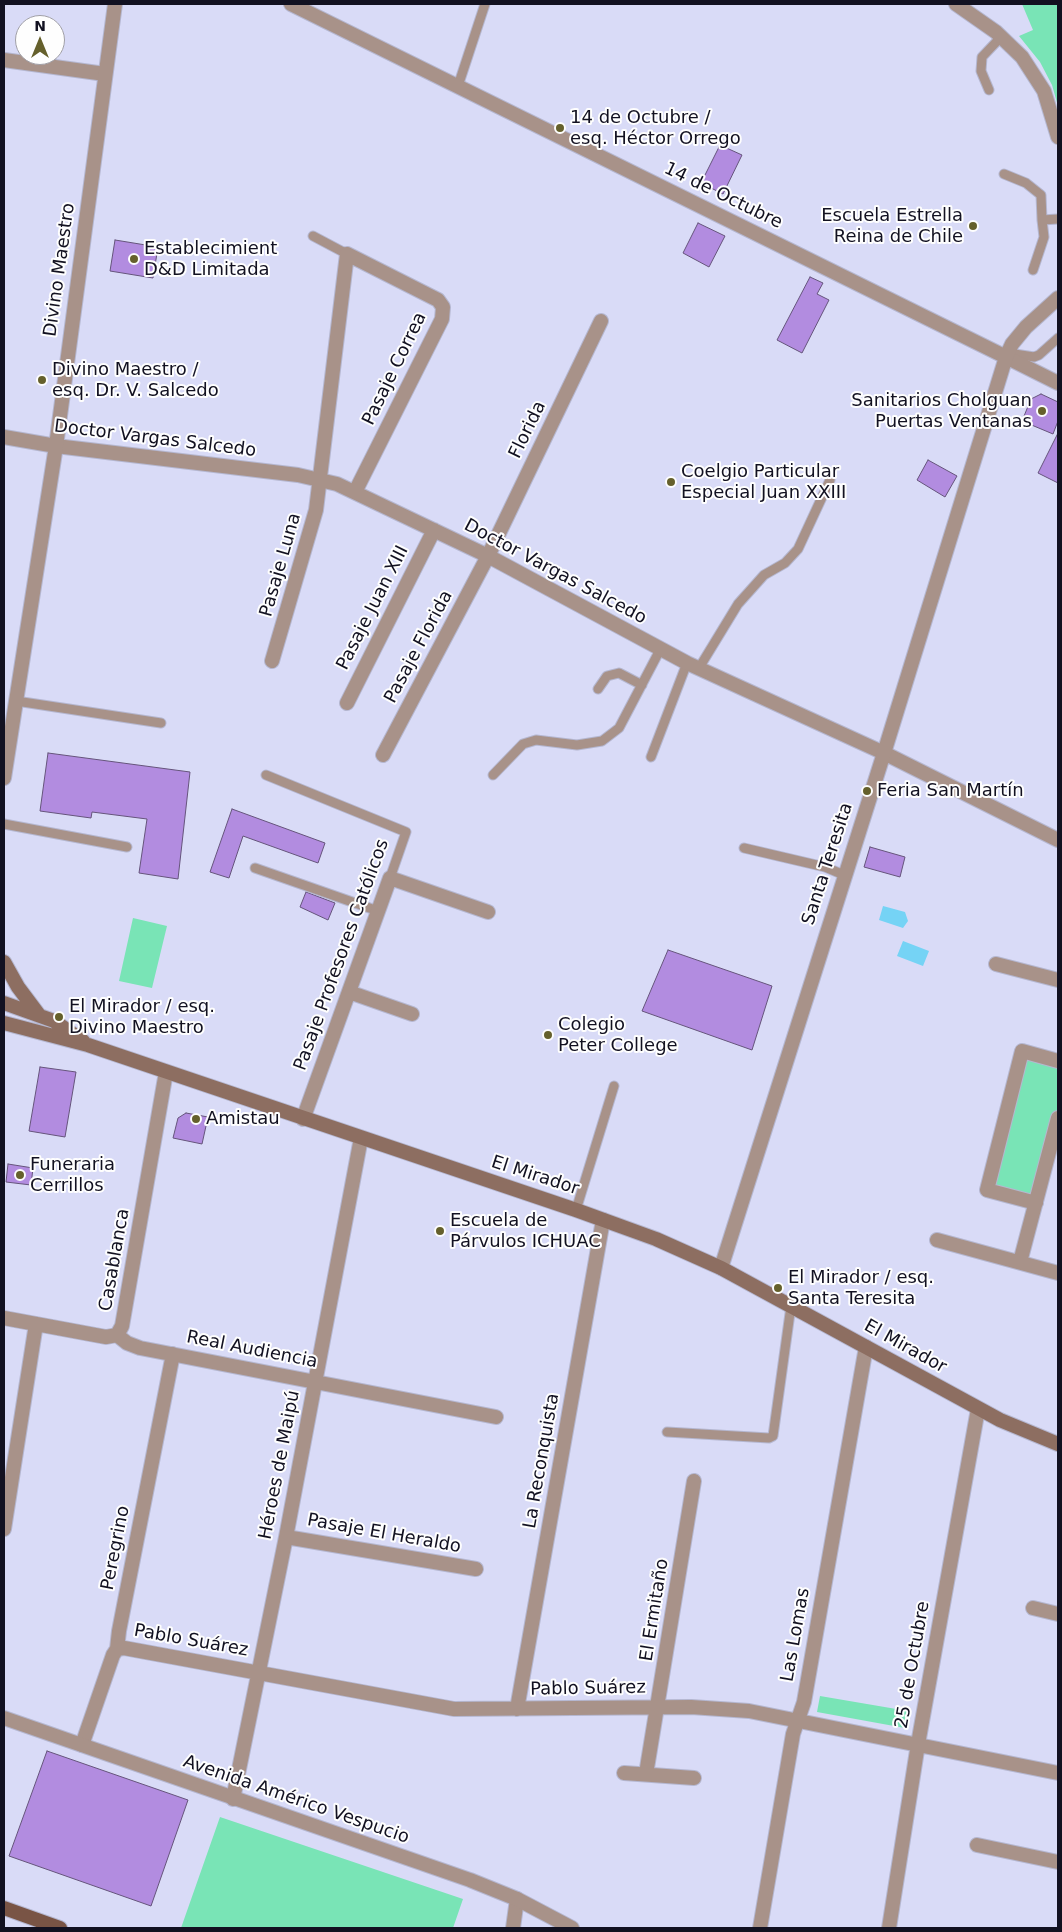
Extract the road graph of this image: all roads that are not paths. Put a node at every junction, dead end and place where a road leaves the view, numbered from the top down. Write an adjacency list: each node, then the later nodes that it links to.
1 (115, 4): 7 (street, Divino Maestro)
2 (291, 4): 8 (street, 14 de Octubre)
3 (485, 4): 8 (lane)
4 (956, 4): 5 (street)
5 (1001, 37): 9 (lane); 10 (street)
6 (4, 60): 7 (street)
7 (105, 74): 23 (street, Divino Maestro)
8 (458, 86): 20 (street, 14 de Octubre)
9 (989, 90)
10 (1058, 137)
11 (1004, 174): 13 (lane)
12 (1058, 219): 13 (lane)
13 (1042, 220): 16 (lane)
14 (313, 236): 15 (lane, Pasaje Correa)
15 (348, 254): 24 (street); 26 (street, Pasaje Correa)
16 (1033, 270)
17 (1058, 298): 20 (street, Santa Teresita)
18 (601, 321): 28 (street, Florida)
19 (1058, 338): 20 (lane)
20 (1007, 355): 21 (street, 14 de Octubre); 37 (street, Santa Teresita)
21 (1058, 383)
22 (4, 437): 23 (street, Doctor Vargas Salcedo)
23 (56, 446): 24 (street, Doctor Vargas Salcedo); 34 (street, Divino Maestro)
24 (318, 479): 26 (street, Doctor Vargas Salcedo); 30 (street, Pasaje Luna)
25 (830, 480): 31 (lane)
26 (355, 492): 27 (street, Doctor Vargas Salcedo)
27 (434, 530): 28 (street, Doctor Vargas Salcedo); 35 (street, Pasaje Juan XIII)
28 (488, 556): 29 (street, Doctor Vargas Salcedo); 38 (street, Pasaje Florida)
29 (660, 648): 31 (street, Doctor Vargas Salcedo); 32 (lane)
30 (272, 661)
31 (693, 665): 37 (street, Doctor Vargas Salcedo); 39 (lane)
32 (642, 685): 33 (lane); 41 (lane)
33 (598, 689)
34 (16, 701): 36 (lane); 42 (street, Divino Maestro)
35 (346, 703)
36 (161, 722)
37 (884, 753): 44 (street, Doctor Vargas Salcedo); 48 (street, Santa Teresita)
38 (383, 755)
39 (651, 757)
40 (266, 775): 49 (lane, Pasaje Profesores Católicos)
41 (493, 775)
42 (4, 778)
43 (4, 824): 45 (lane)
44 (1058, 840)
45 (127, 847)
46 (744, 848): 48 (lane)
47 (254, 868): 50 (lane)
48 (844, 875): 73 (street, Santa Teresita)
49 (390, 878): 50 (street, Pasaje Profesores Católicos); 51 (street)
50 (378, 911): 55 (street, Pasaje Profesores Católicos)
51 (488, 912)
52 (4, 962): 58 (main road)
53 (996, 964): 54 (street)
54 (1058, 980)
55 (349, 992): 57 (street); 65 (street, Pasaje Profesores Católicos)
56 (4, 1004): 58 (main road, El Mirador)
57 (412, 1014)
58 (40, 1015): 60 (main road, El Mirador)
59 (4, 1023): 60 (main road, El Mirador)
60 (88, 1045): 62 (main road, El Mirador)
61 (1058, 1060): 68 (street)
62 (166, 1072): 65 (main road, El Mirador); 78 (street, Casablanca)
63 (614, 1086): 69 (lane)
64 (1058, 1118): 66 (street)
65 (303, 1119): 67 (main road, El Mirador)
66 (1056, 1134): 68 (street)
67 (361, 1138): 69 (main road, El Mirador); 81 (street, Héroes de Maipú)
68 (1036, 1203): 72 (street)
69 (576, 1210): 70 (main road, El Mirador)
70 (603, 1220): 73 (main road, El Mirador); 95 (street, La Reconquista)
71 (937, 1240): 72 (street)
72 (1020, 1262): 74 (street)
73 (720, 1268): 75 (main road, El Mirador)
74 (1058, 1273)
75 (791, 1306): 79 (main road, El Mirador); 84 (lane)
76 (4, 1318): 77 (street, Real Audiencia)
77 (36, 1324): 78 (street, Real Audiencia); 87 (street)
78 (117, 1335): 80 (street, Real Audiencia)
79 (866, 1347): 82 (main road, El Mirador); 97 (street, Las Lomas)
80 (173, 1354): 81 (street, Real Audiencia); 92 (street, Peregrino)
81 (314, 1381): 83 (street, Real Audiencia); 88 (street, Héroes de Maipú)
82 (978, 1409): 85 (main road, El Mirador); 98 (street, 25 de Octubre)
83 (496, 1417)
84 (667, 1432)
85 (1058, 1444)
86 (694, 1481): 94 (street, El Ermitaño)
87 (4, 1529)
88 (286, 1536): 89 (street, Pasaje El Heraldo); 93 (street, Héroes de Maipú)
89 (476, 1569)
90 (1033, 1608): 91 (street)
91 (1058, 1614)
92 (117, 1649): 93 (street, Pablo Suárez); 99 (street, Peregrino)
93 (260, 1672): 95 (street, Pablo Suárez); 104 (street, Héroes de Maipú)
94 (658, 1707): 95 (street, Pablo Suárez); 97 (street, Pablo Suárez); 102 (street, El Ermitaño)
95 (517, 1709)
96 (4, 1718): 99 (street, Avenida Américo Vespucio)
97 (798, 1719): 98 (street, Pablo Suárez); 112 (street, Las Lomas)
98 (918, 1744): 101 (street, Pablo Suárez); 113 (street, 25 de Octubre)
99 (82, 1745): 104 (street, Avenida Américo Vespucio)
100 (624, 1773): 102 (street)
101 (1058, 1773)
102 (646, 1774): 103 (street)
103 (694, 1778)
104 (233, 1799): 107 (street, Avenida Américo Vespucio)
105 (976, 1845): 106 (street)
106 (1058, 1862)
107 (517, 1899): 110 (street); 111 (street, Avenida Américo Vespucio)
108 (4, 1908): 109 (main road)
109 (60, 1928)
110 (512, 1928)
111 (572, 1928)
112 (760, 1928)
113 (889, 1928)

